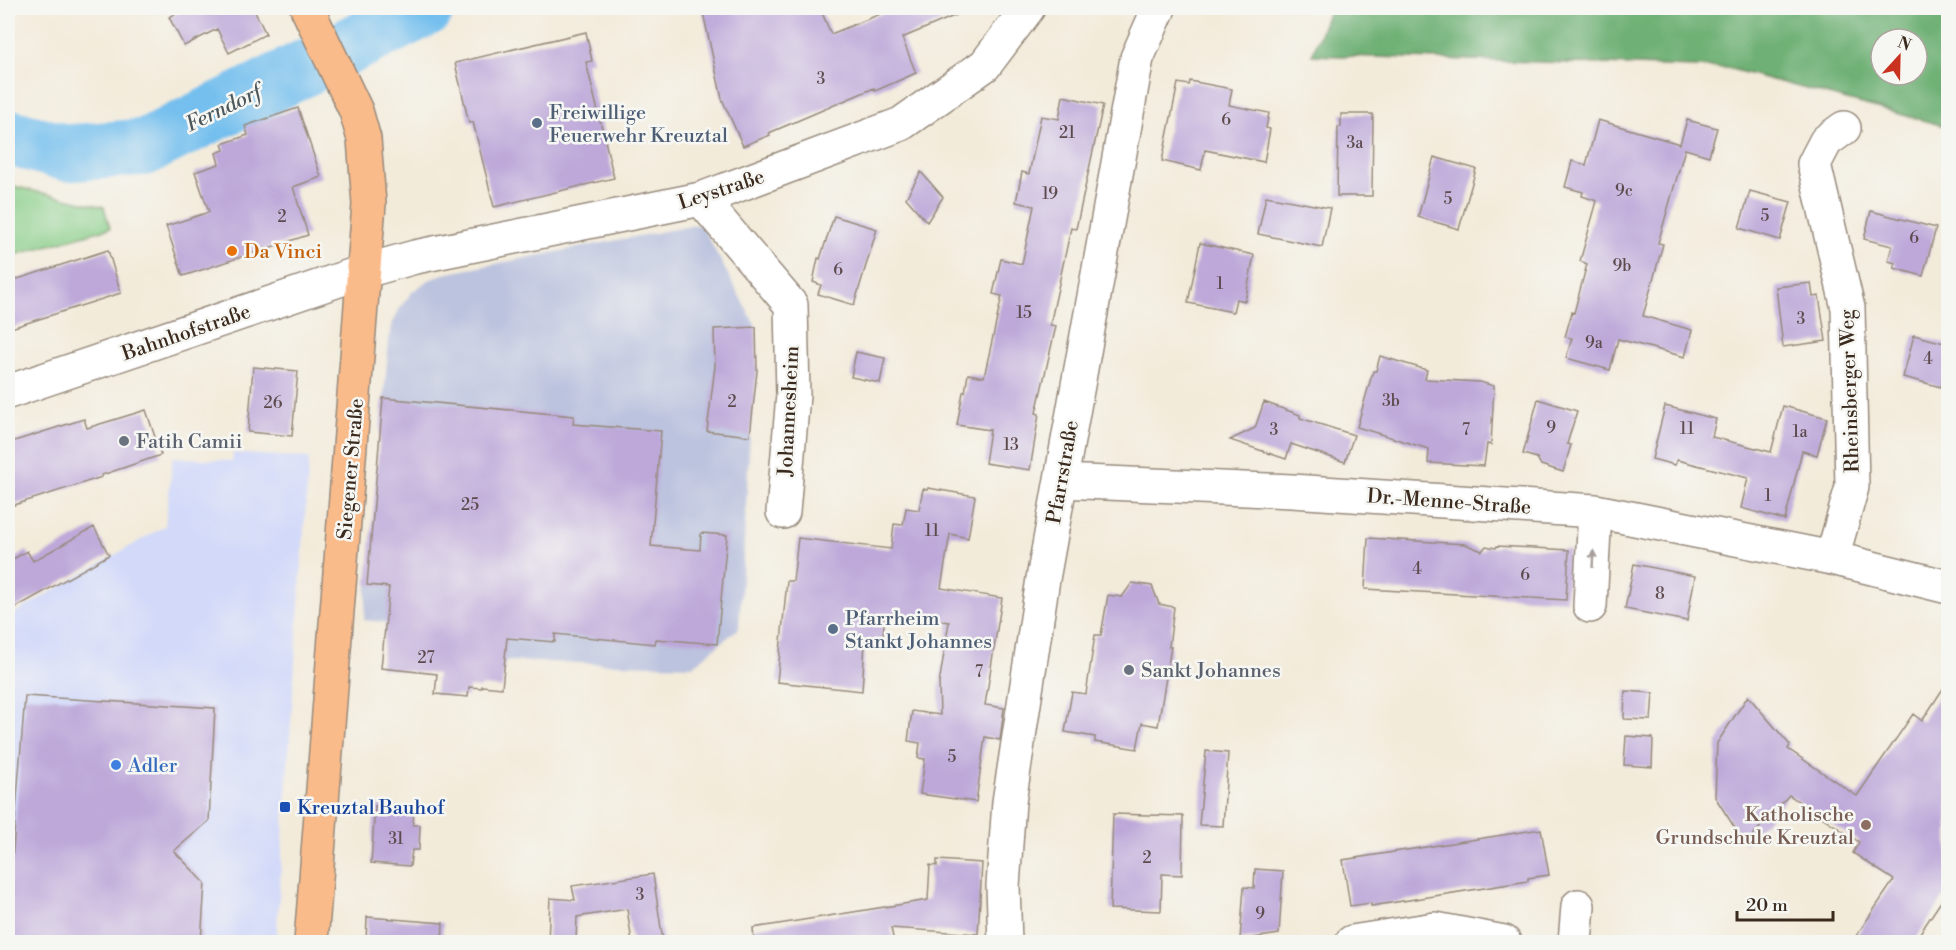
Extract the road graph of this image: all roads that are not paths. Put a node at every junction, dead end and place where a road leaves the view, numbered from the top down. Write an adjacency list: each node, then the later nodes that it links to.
1 (307, 8): 6 (main road, Siegener Straße)
2 (1028, 8): 5 (street, Leystraße)
3 (1159, 8): 8 (street, Pfarrstraße)
4 (1844, 128): 11 (street, Rheinsberger Weg)
5 (701, 199): 6 (street, Leystraße); 10 (street, Johannesheim)
6 (364, 271): 7 (street, Bahnhofstraße); 15 (main road, Siegener Straße)
7 (8, 392)
8 (1061, 481): 9 (street, Dr.-Menne-Straße); 16 (street, Pfarrstraße)
9 (1595, 511): 11 (street, Dr.-Menne-Straße); 13 (street, one-way to 9)
10 (783, 512)
11 (1832, 558): 12 (street, Dr.-Menne-Straße)
12 (1948, 587)
13 (1590, 606)
14 (1578, 906): 19 (street)
15 (311, 942)
16 (1005, 942)
17 (1352, 942): 18 (street)
18 (1504, 942)
19 (1575, 942)

